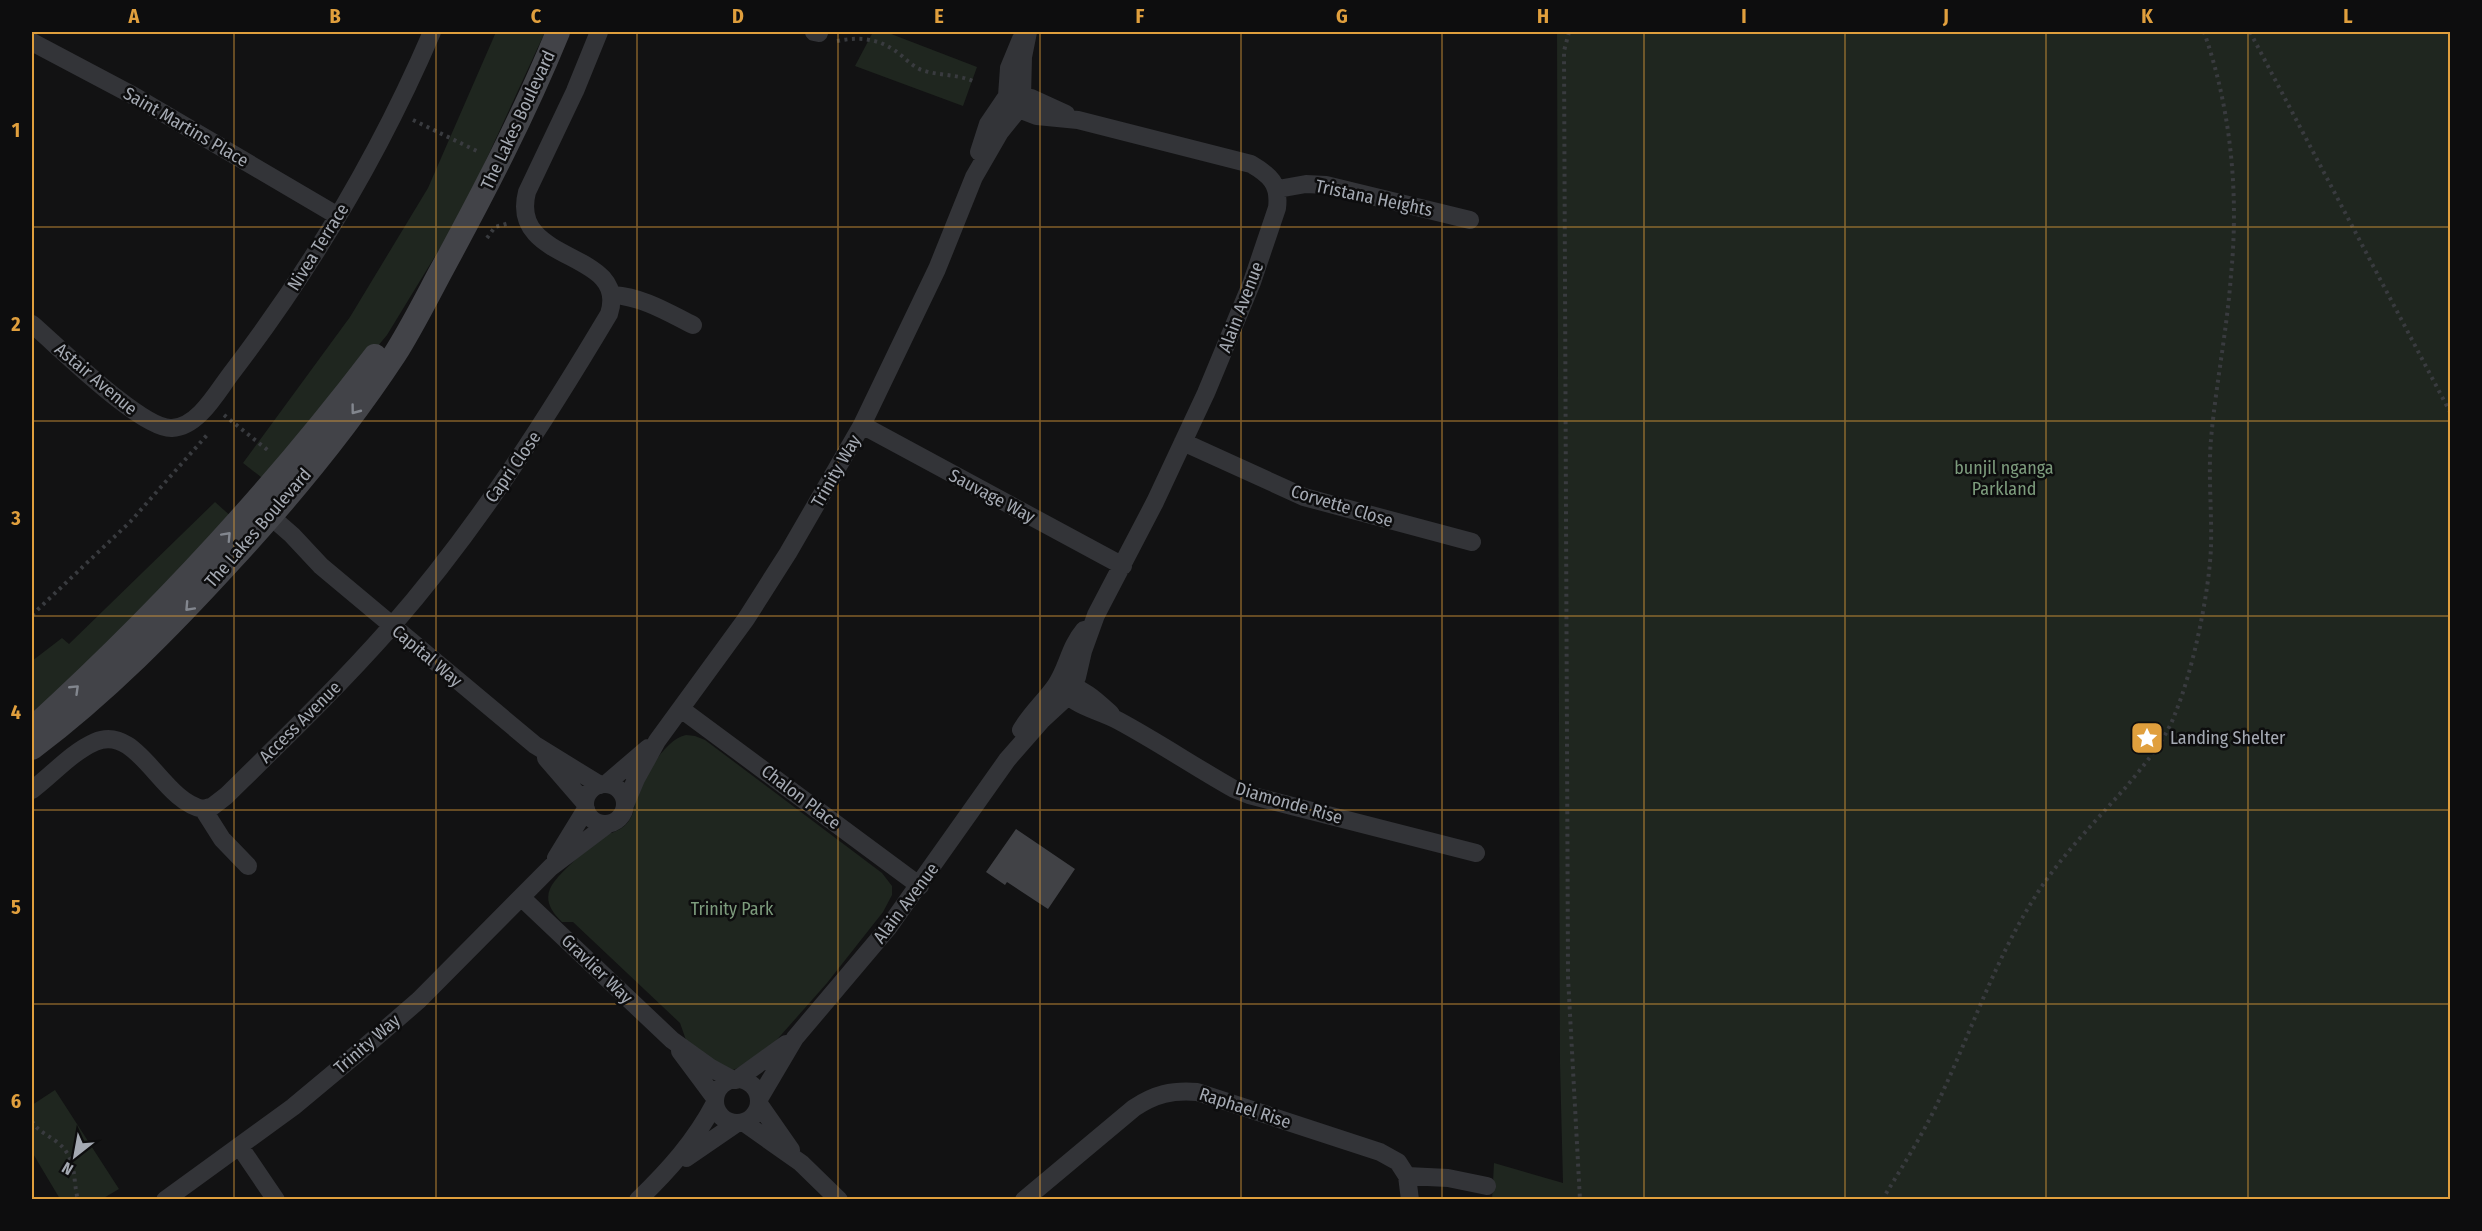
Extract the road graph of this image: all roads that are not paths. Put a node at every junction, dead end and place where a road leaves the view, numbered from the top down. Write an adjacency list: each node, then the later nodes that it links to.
1 (432, 32): 8 (street, Nivea Terrace)
2 (558, 32): 10 (street, The Lakes Boulevard)
3 (599, 32): 11 (street)
4 (1026, 32): 6 (street, Trinity Way)
5 (32, 42): 8 (street, Saint Martins Place)
6 (1016, 100): 7 (street); 14 (street, Trinity Way)
7 (1278, 189): 9 (street, Tristana Heights); 16 (street, Alain Avenue)
8 (338, 216): 15 (street, Nivea Terrace)
9 (1470, 220)
10 (441, 271): 17 (street, The Lakes Boulevard); 17 (street, The Lakes Boulevard, one-way to 17)
11 (613, 295): 13 (street); 20 (street, Capri Close)
12 (32, 324): 15 (street, Astair Avenue)
13 (693, 325)
14 (862, 425): 19 (street, Sauvage Way); 22 (street, Trinity Way)
15 (165, 428)
16 (1183, 442): 18 (street, Corvette Close); 19 (street, Alain Avenue)
17 (258, 516): 20 (street, Capital Way); 23 (street, The Lakes Boulevard, one-way to 17); 26 (street, The Lakes Boulevard, one-way to 26)
18 (1472, 542)
19 (1123, 566): 21 (street, Alain Avenue)
20 (392, 627): 25 (street, Capital Way); 31 (street, Access Avenue)
21 (1066, 689): 33 (street, Diamonde Rise); 36 (street, Alain Avenue)
22 (681, 709): 24 (street, Trinity Way); 36 (street, Chalon Place)
23 (32, 729)
24 (657, 741): 27 (street, Trinity Way); 29 (street, Trinity Way)
25 (535, 745): 27 (street, Capital Way); 30 (street, Capital Way)
26 (32, 748)
27 (603, 784): 29 (street); 30 (street)
28 (32, 790): 31 (street)
29 (625, 805): 32 (street)
30 (585, 806): 32 (street); 35 (street, Trinity Way)
31 (203, 809): 34 (street)
32 (608, 824): 35 (street, Trinity Way)
33 (1476, 853)
34 (248, 866)
35 (551, 867): 37 (street, Trinity Way)
36 (920, 886): 38 (street, Alain Avenue)
37 (522, 898): 39 (street, Gravlier Way); 44 (street, Trinity Way)
38 (795, 1038): 40 (street, Alain Avenue); 42 (street, Alain Avenue)
39 (672, 1040): 40 (street, Gravlier Way); 41 (street, Gravlier Way)
40 (735, 1080): 41 (street); 42 (street)
41 (716, 1101): 43 (street); 46 (street)
42 (759, 1101): 43 (street); 45 (street)
43 (740, 1123): 45 (street); 46 (street)
44 (240, 1147): 49 (street, Trinity Way); 50 (street)
45 (801, 1163): 52 (street)
46 (672, 1168): 51 (street)
47 (1407, 1176): 48 (street); 53 (street, Raphael Rise); 54 (street)
48 (1487, 1186)
49 (165, 1200)
50 (276, 1200)
51 (638, 1200)
52 (839, 1200)
53 (1024, 1200)
54 (1410, 1200)

